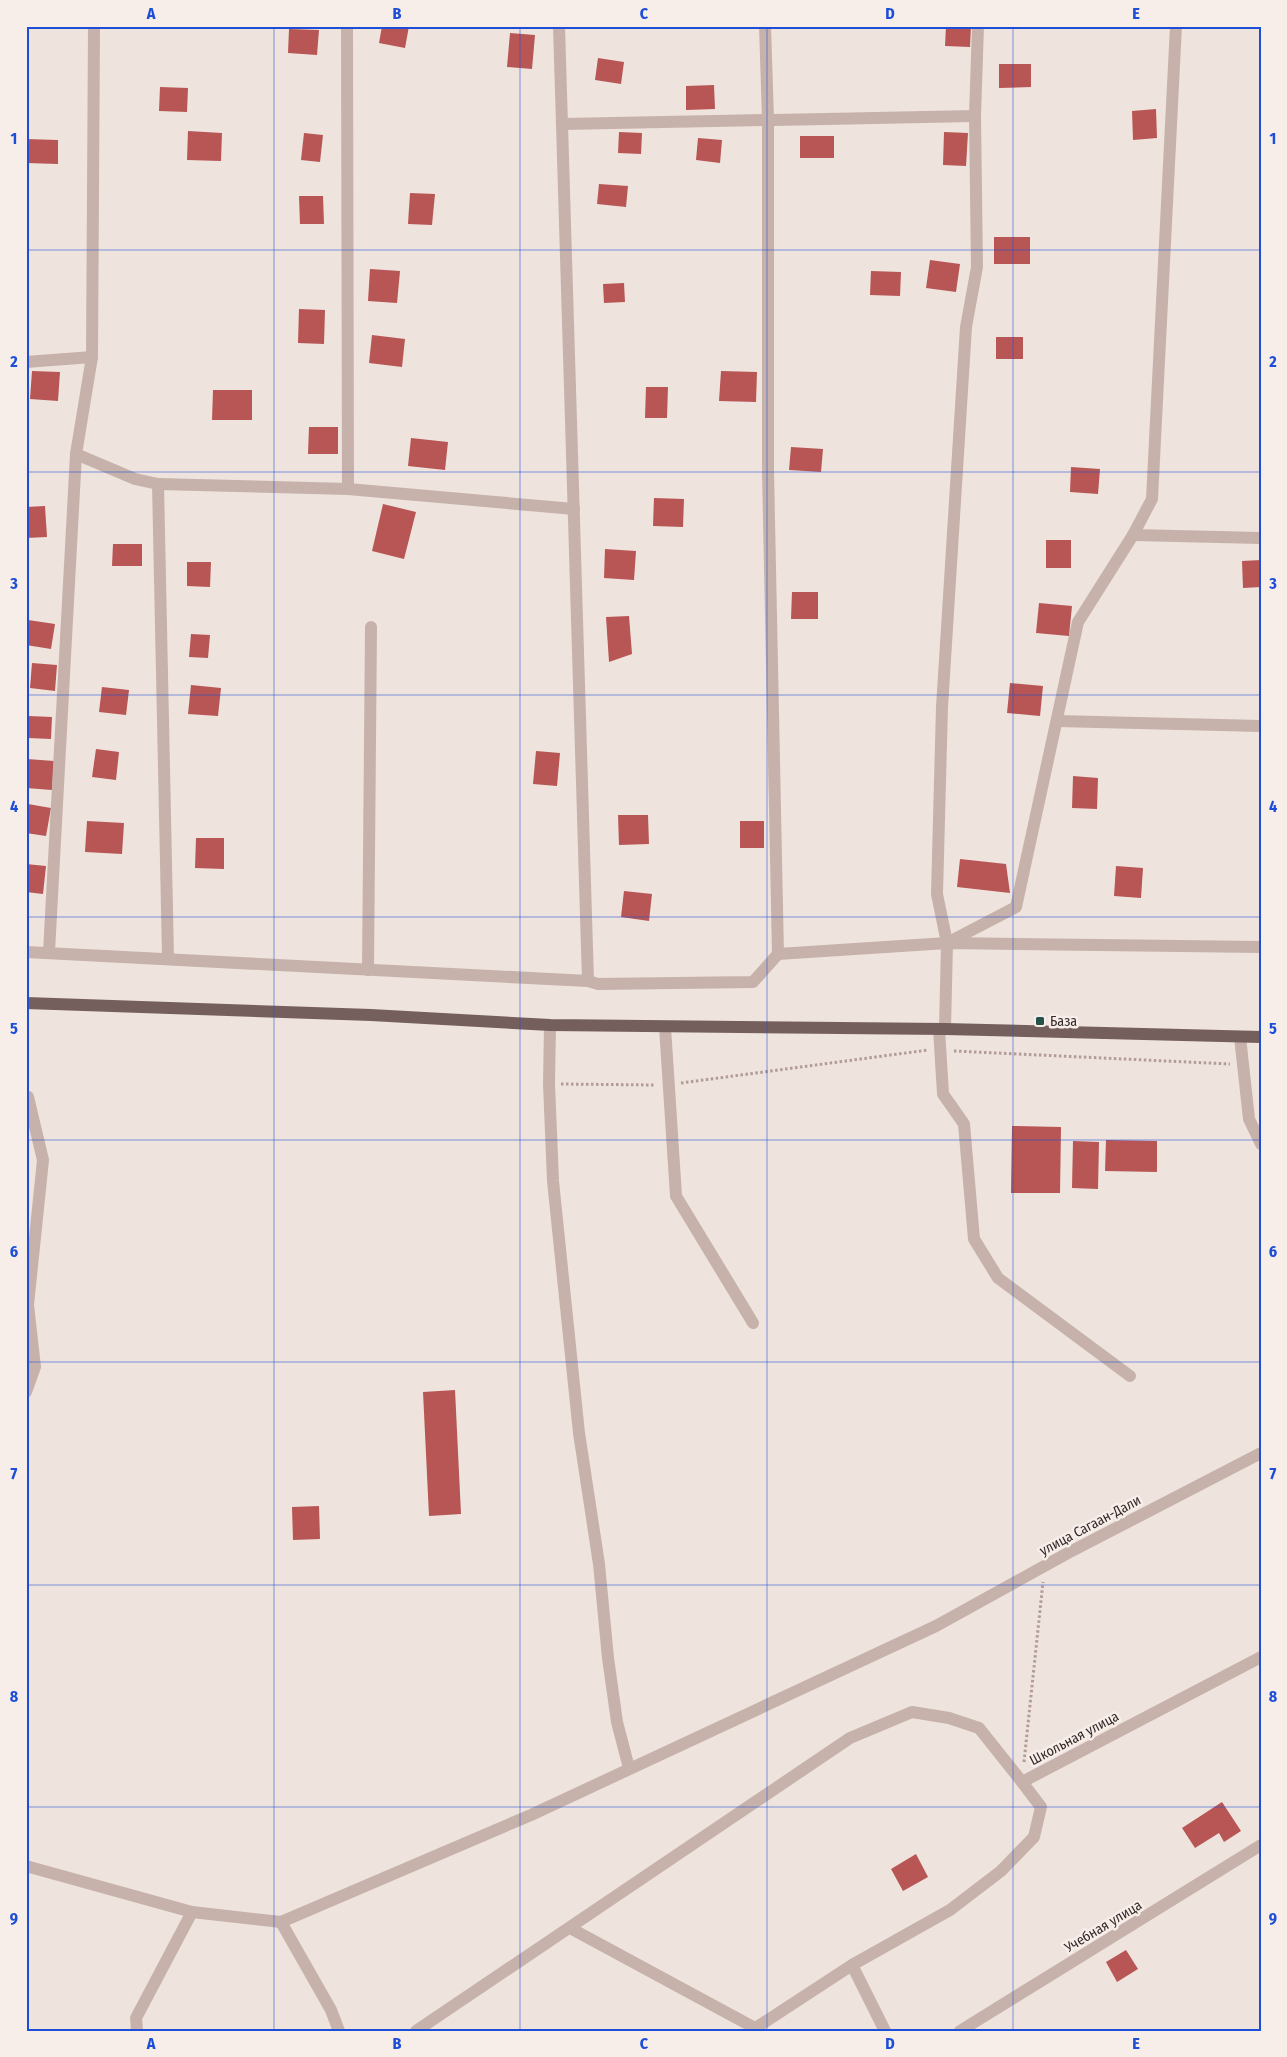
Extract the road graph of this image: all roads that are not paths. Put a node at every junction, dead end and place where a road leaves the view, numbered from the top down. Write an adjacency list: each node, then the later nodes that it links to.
1 (94, 26): 10 (street)
2 (347, 26): 14 (street)
3 (559, 26): 9 (street)
4 (765, 26): 8 (street)
5 (978, 26): 7 (street)
6 (1176, 26): 16 (street)
7 (975, 116): 8 (street); 21 (street)
8 (768, 118): 9 (street); 25 (street)
9 (563, 124): 15 (street)
10 (92, 357): 11 (street); 12 (street)
11 (26, 362)
12 (76, 454): 13 (street); 24 (street)
13 (158, 484): 14 (street); 26 (street)
14 (348, 489): 15 (street)
15 (574, 510): 28 (street)
16 (1133, 535): 17 (street); 19 (street)
17 (1261, 538)
18 (371, 627): 27 (street)
19 (1057, 721): 20 (street); 21 (street)
20 (1261, 726)
21 (947, 943): 22 (street); 25 (street); 32 (street)
22 (1261, 947)
23 (26, 952): 24 (street)
24 (49, 952): 26 (street)
25 (778, 954): 28 (street)
26 (168, 957): 27 (street)
27 (368, 970): 28 (street)
28 (588, 981)
29 (26, 1002): 30 (main road)
30 (550, 1025): 31 (main road); 42 (street)
31 (665, 1027): 32 (main road); 37 (street)
32 (942, 1029): 33 (main road); 38 (street)
33 (1240, 1037): 34 (main road); 36 (street)
34 (1261, 1037)
35 (26, 1097): 39 (street)
36 (1261, 1144)
37 (753, 1324)
38 (1130, 1376)
39 (26, 1392)
40 (1261, 1453): 42 (street, улица Сагаан-Дали)
41 (1261, 1657): 43 (street, Школьная улица)
42 (628, 1768): 47 (street, улица Сагаан-Дали)
43 (1022, 1782): 48 (street); 49 (street, Школьная улица)
44 (1261, 1844): 55 (street, Учебная улица)
45 (26, 1866): 46 (street)
46 (192, 1912): 47 (street); 51 (street)
47 (281, 1922): 52 (street)
48 (570, 1928): 50 (street); 53 (street)
49 (852, 1965): 50 (street, Школьная улица); 54 (street)
50 (753, 2030)
51 (137, 2031)
52 (339, 2031)
53 (416, 2031)
54 (885, 2031)
55 (960, 2031)

